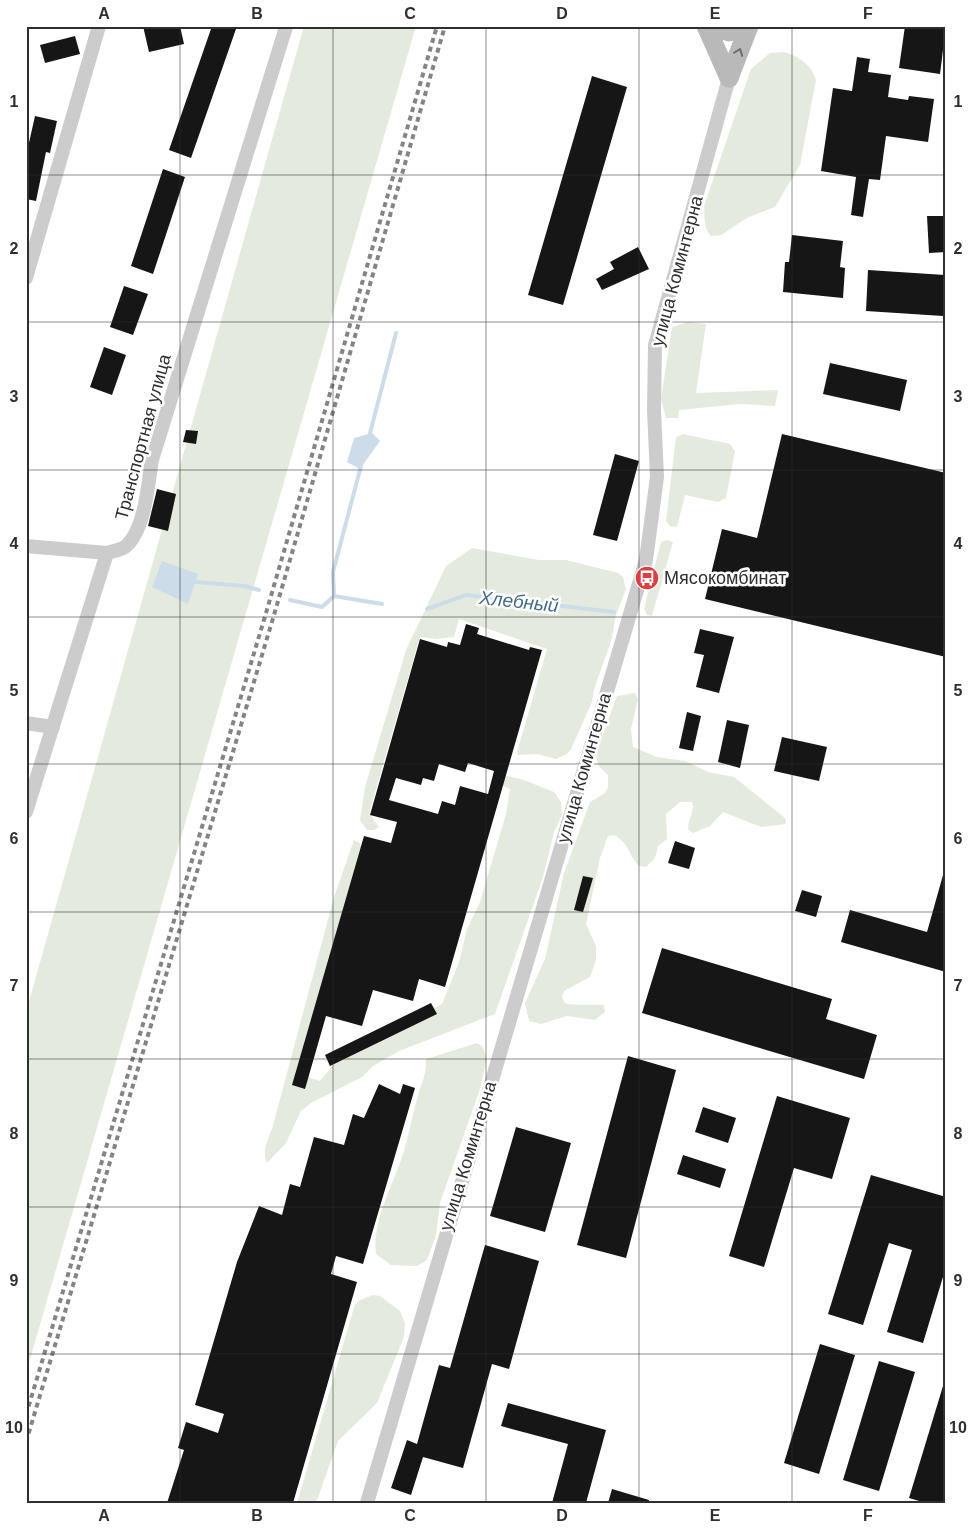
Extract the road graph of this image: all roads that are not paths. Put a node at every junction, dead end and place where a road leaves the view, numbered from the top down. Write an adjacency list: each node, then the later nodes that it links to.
1 (99, 26): 7 (street)
2 (706, 26): 6 (street)
3 (711, 26): 4 (street)
4 (749, 26): 6 (street, one-way to 4)
5 (286, 27): 9 (street, Транспортная улица)
6 (729, 78): 13 (street, улица Коминтерна)
7 (26, 278)
8 (26, 546): 9 (street)
9 (107, 553): 11 (street)
10 (26, 723): 11 (street)
11 (53, 727): 12 (street)
12 (26, 812)
13 (367, 1503)

